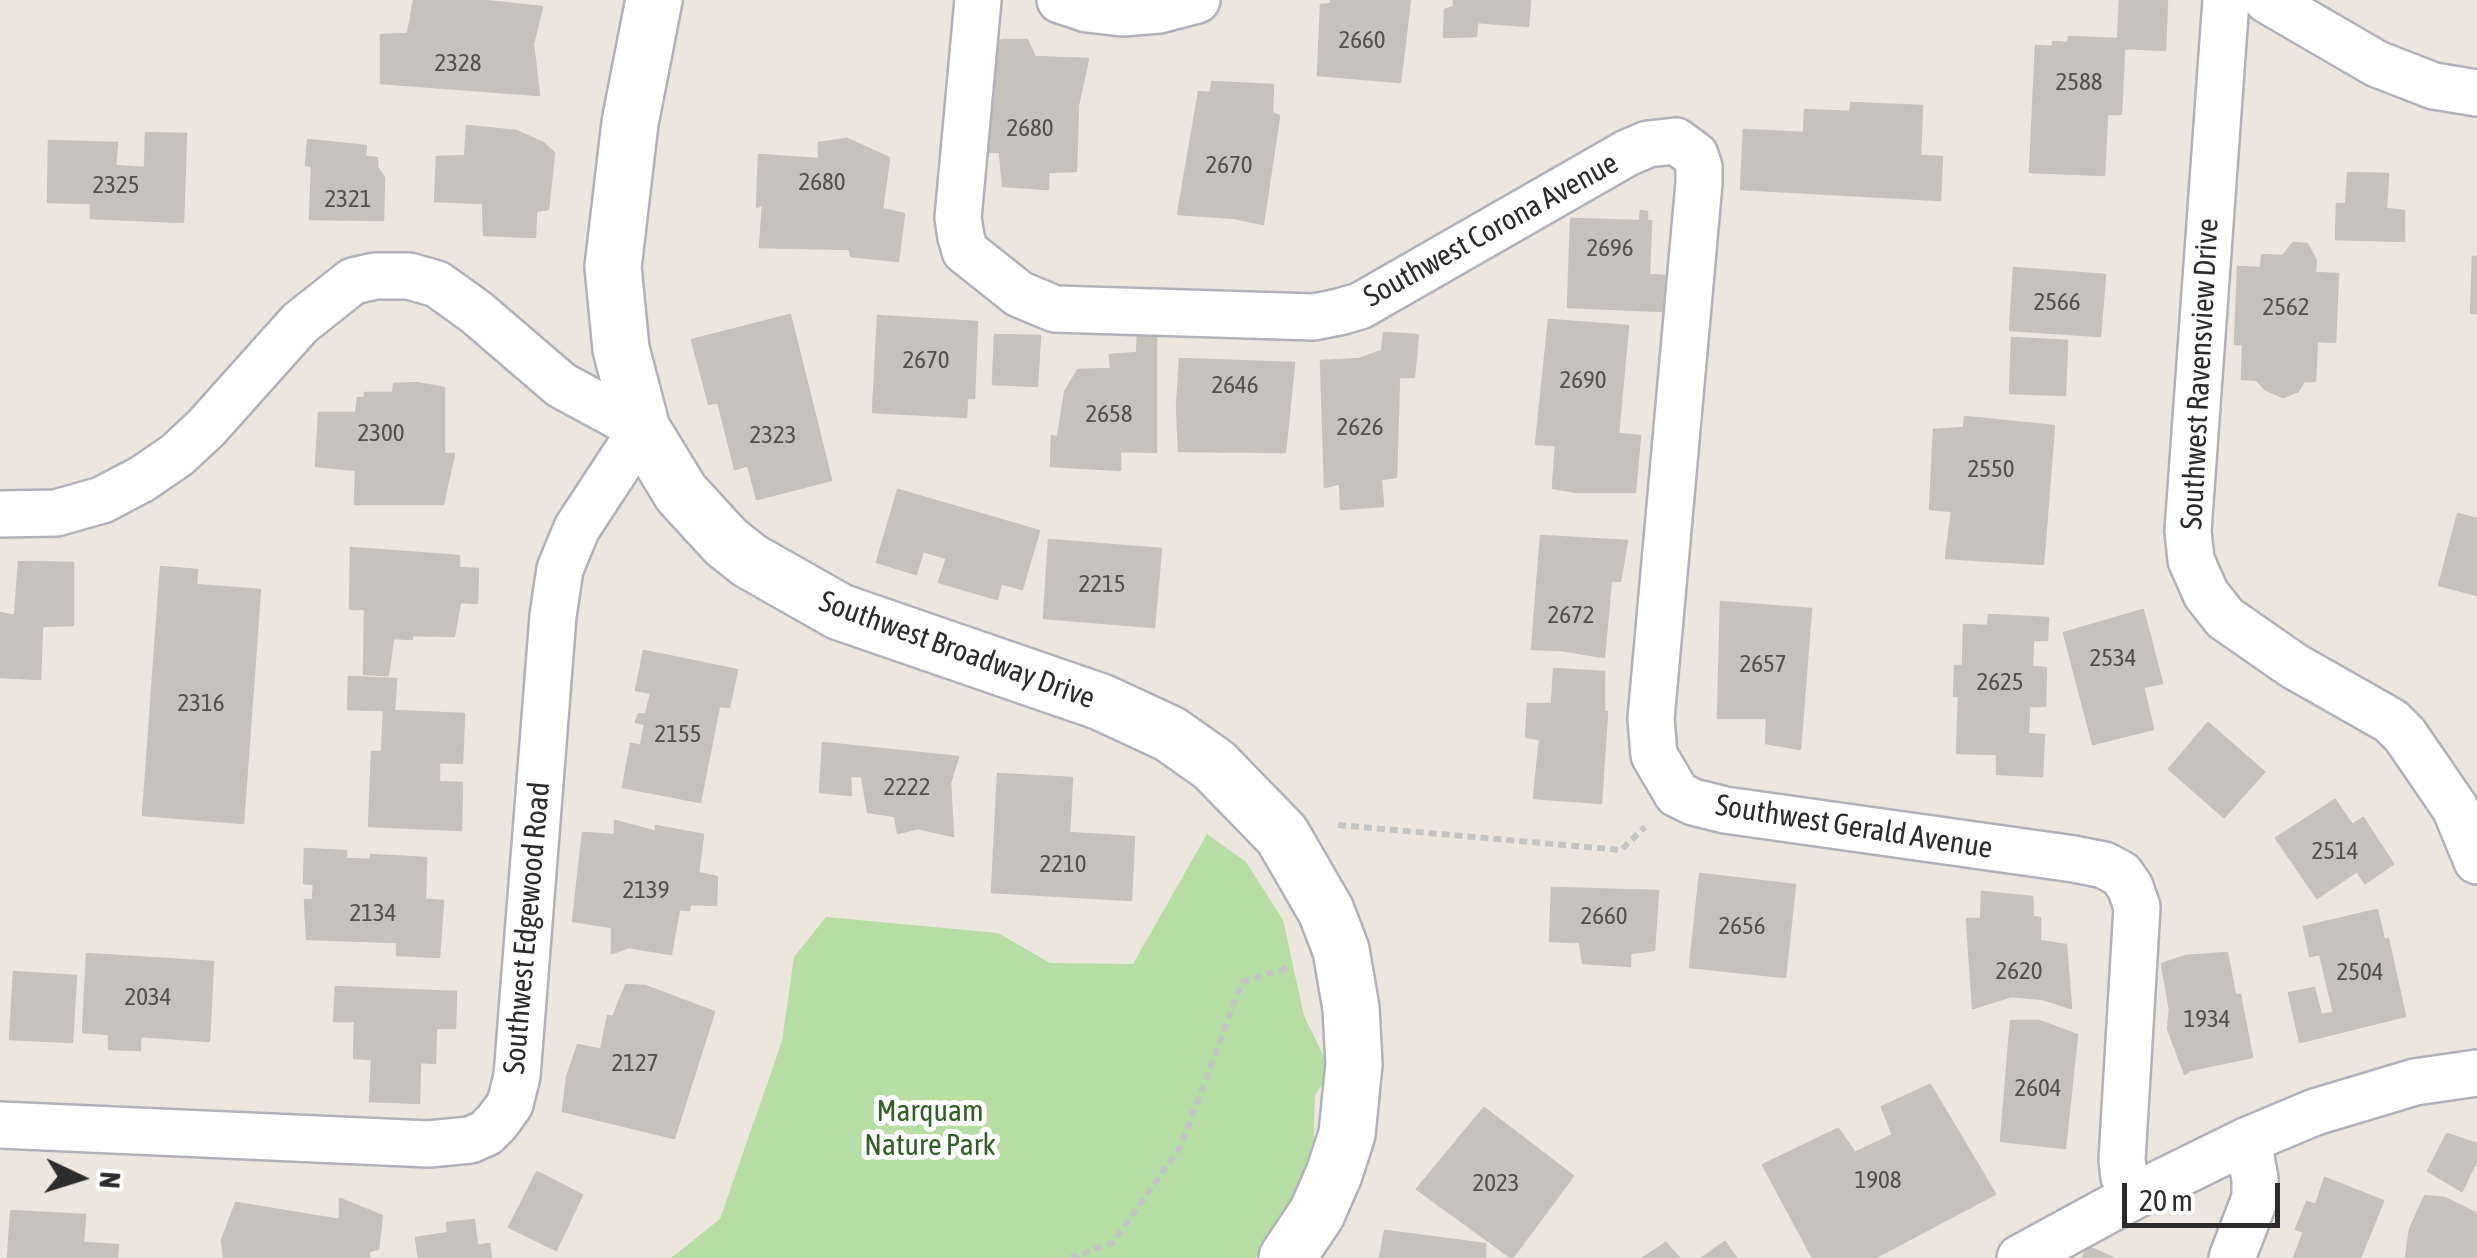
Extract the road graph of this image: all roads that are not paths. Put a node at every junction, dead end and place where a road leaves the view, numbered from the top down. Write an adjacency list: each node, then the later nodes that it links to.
1 (654, 0): 9 (street, Southwest Broadway Drive)
2 (978, 0): 8 (street, Southwest Corona Avenue)
3 (1060, 0): 4 (street)
4 (1197, 0)
5 (2226, 0): 11 (street, Southwest Ravensview Drive)
6 (2267, 0): 7 (street)
7 (2477, 93)
8 (1686, 146): 15 (street, Southwest Gerald Avenue)
9 (642, 430): 10 (street); 13 (street, Southwest Edgewood Road); 16 (street, Southwest Broadway Drive)
10 (0, 514)
11 (2477, 861)
12 (2477, 1073): 14 (street)
13 (0, 1125)
14 (2248, 1140): 15 (street); 18 (street)
15 (2134, 1196): 17 (street)
16 (1287, 1258)
17 (2020, 1258)
18 (2232, 1258)

